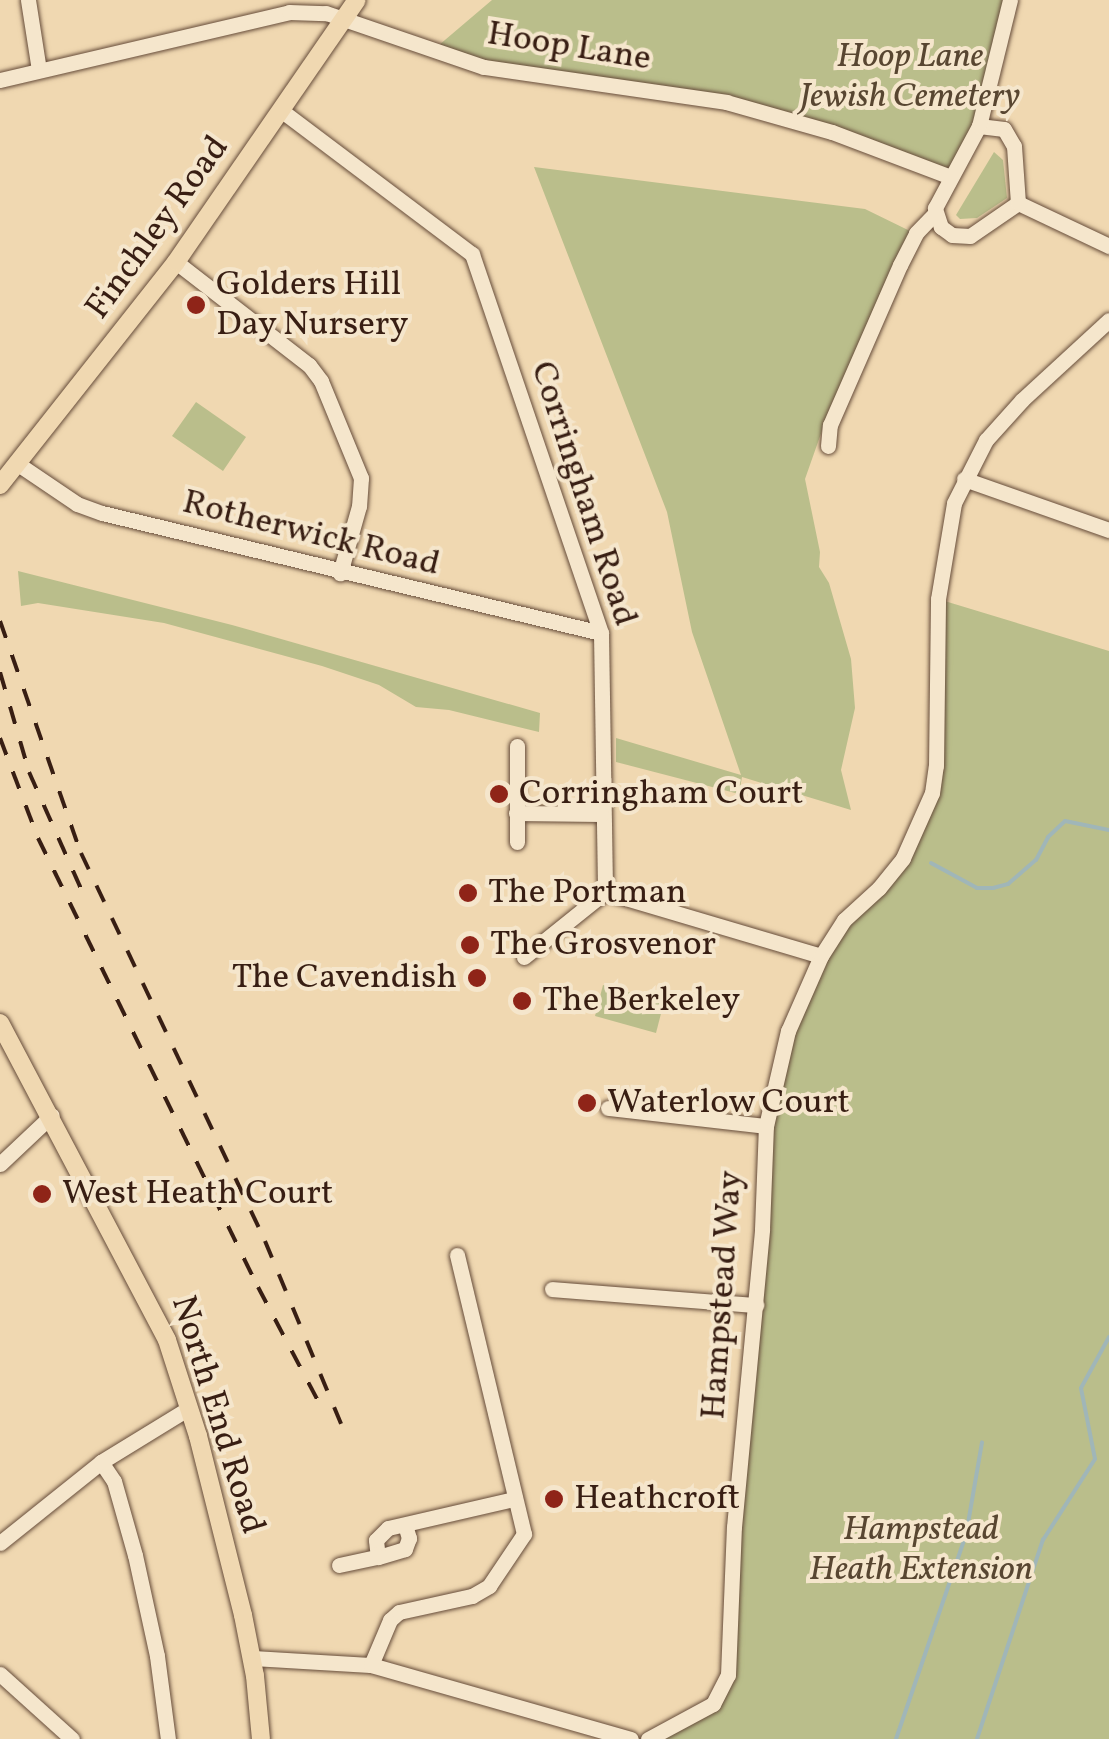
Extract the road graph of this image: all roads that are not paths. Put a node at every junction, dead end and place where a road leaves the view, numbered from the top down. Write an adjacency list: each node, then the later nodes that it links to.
1 (28, 0): 5 (street)
2 (357, 0): 4 (main road, Finchley Road)
3 (1010, 0): 8 (street)
4 (344, 20): 5 (street, Hoop Lane); 7 (main road, Finchley Road); 9 (street, Hoop Lane)
5 (39, 70): 6 (street, Hoop Lane)
6 (0, 80)
7 (282, 111): 13 (main road, Finchley Road); 21 (street, Corringham Road)
8 (980, 126): 9 (street); 10 (street)
9 (951, 177): 11 (street)
10 (1018, 202): 11 (street); 12 (street)
11 (935, 213): 15 (street)
12 (1109, 246)
13 (176, 262): 16 (main road, Finchley Road); 20 (street)
14 (1109, 320): 17 (street, Hampstead Way)
15 (828, 446)
16 (18, 464): 18 (main road, Finchley Road); 20 (street, Rotherwick Road)
17 (964, 479): 19 (street); 27 (street, Hampstead Way)
18 (0, 484)
19 (1109, 530)
20 (340, 573): 21 (street, Rotherwick Road)
21 (601, 633): 24 (street, Corringham Road)
22 (517, 746): 23 (street)
23 (516, 813): 24 (street); 25 (street)
24 (602, 814): 26 (street, Corringham Road)
25 (517, 842)
26 (605, 892): 27 (street); 28 (street)
27 (820, 956): 32 (street, Hampstead Way)
28 (524, 957)
29 (0, 1023): 31 (main road, North End Road)
30 (608, 1108): 32 (street)
31 (52, 1116): 33 (street); 37 (main road, North End Road)
32 (766, 1126): 36 (street, Hampstead Way)
33 (0, 1164)
34 (457, 1255): 39 (street)
35 (552, 1290): 36 (street)
36 (756, 1305): 51 (street, Hampstead Way)
37 (189, 1408): 38 (street); 44 (main road, North End Road)
38 (102, 1462): 41 (street); 48 (street)
39 (514, 1499): 40 (street); 45 (street)
40 (405, 1525): 42 (street); 42 (street)
41 (0, 1543)
42 (378, 1557): 43 (street)
43 (339, 1565)
44 (252, 1658): 45 (street); 49 (main road, North End Road)
45 (372, 1664): 50 (street)
46 (0, 1674): 47 (street)
47 (72, 1739)
48 (168, 1739)
49 (261, 1739)
50 (631, 1739)
51 (648, 1739)

